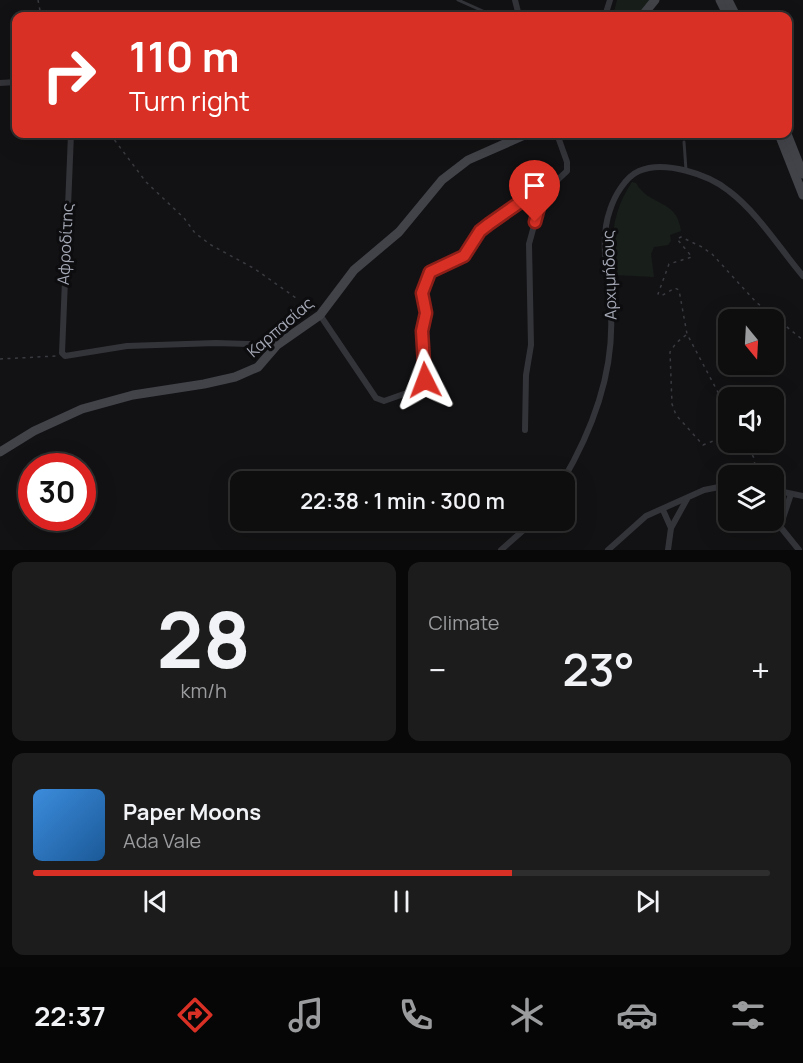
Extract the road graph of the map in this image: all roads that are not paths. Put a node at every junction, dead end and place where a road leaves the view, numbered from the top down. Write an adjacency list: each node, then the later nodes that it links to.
1 (458, 0): 3 (lane)
2 (655, 0): 4 (street)
3 (485, 12)
4 (645, 12)
5 (71, 138): 18 (street, Αφροδίτης)
6 (518, 138): 17 (street, Καρπασίας)
7 (558, 138): 14 (street)
8 (780, 138): 11 (street)
9 (788, 138): 11 (street)
10 (684, 142): 12 (lane)
11 (792, 157): 13 (street); 15 (street)
12 (686, 172): 16 (street, Αρχιμήδους); 21 (street, Αρχιμήδους)
13 (803, 174)
14 (550, 187): 17 (street); 19 (street)
15 (803, 195)
16 (803, 276)
17 (320, 315): 18 (street, Καρπασίας)
18 (278, 345): 20 (street, Καρπασίας)
19 (525, 430)
20 (0, 452)
21 (568, 471)
22 (718, 487): 26 (street)
23 (784, 492): 24 (street)
24 (791, 494): 25 (street); 28 (street)
25 (803, 496)
26 (687, 499): 27 (street); 29 (street)
27 (663, 510): 29 (street); 34 (street)
28 (784, 515)
29 (671, 528): 32 (street)
30 (523, 531): 33 (street)
31 (783, 531): 36 (street)
32 (669, 547): 35 (street)
33 (501, 550)
34 (608, 550)
35 (675, 550)
36 (800, 550)

